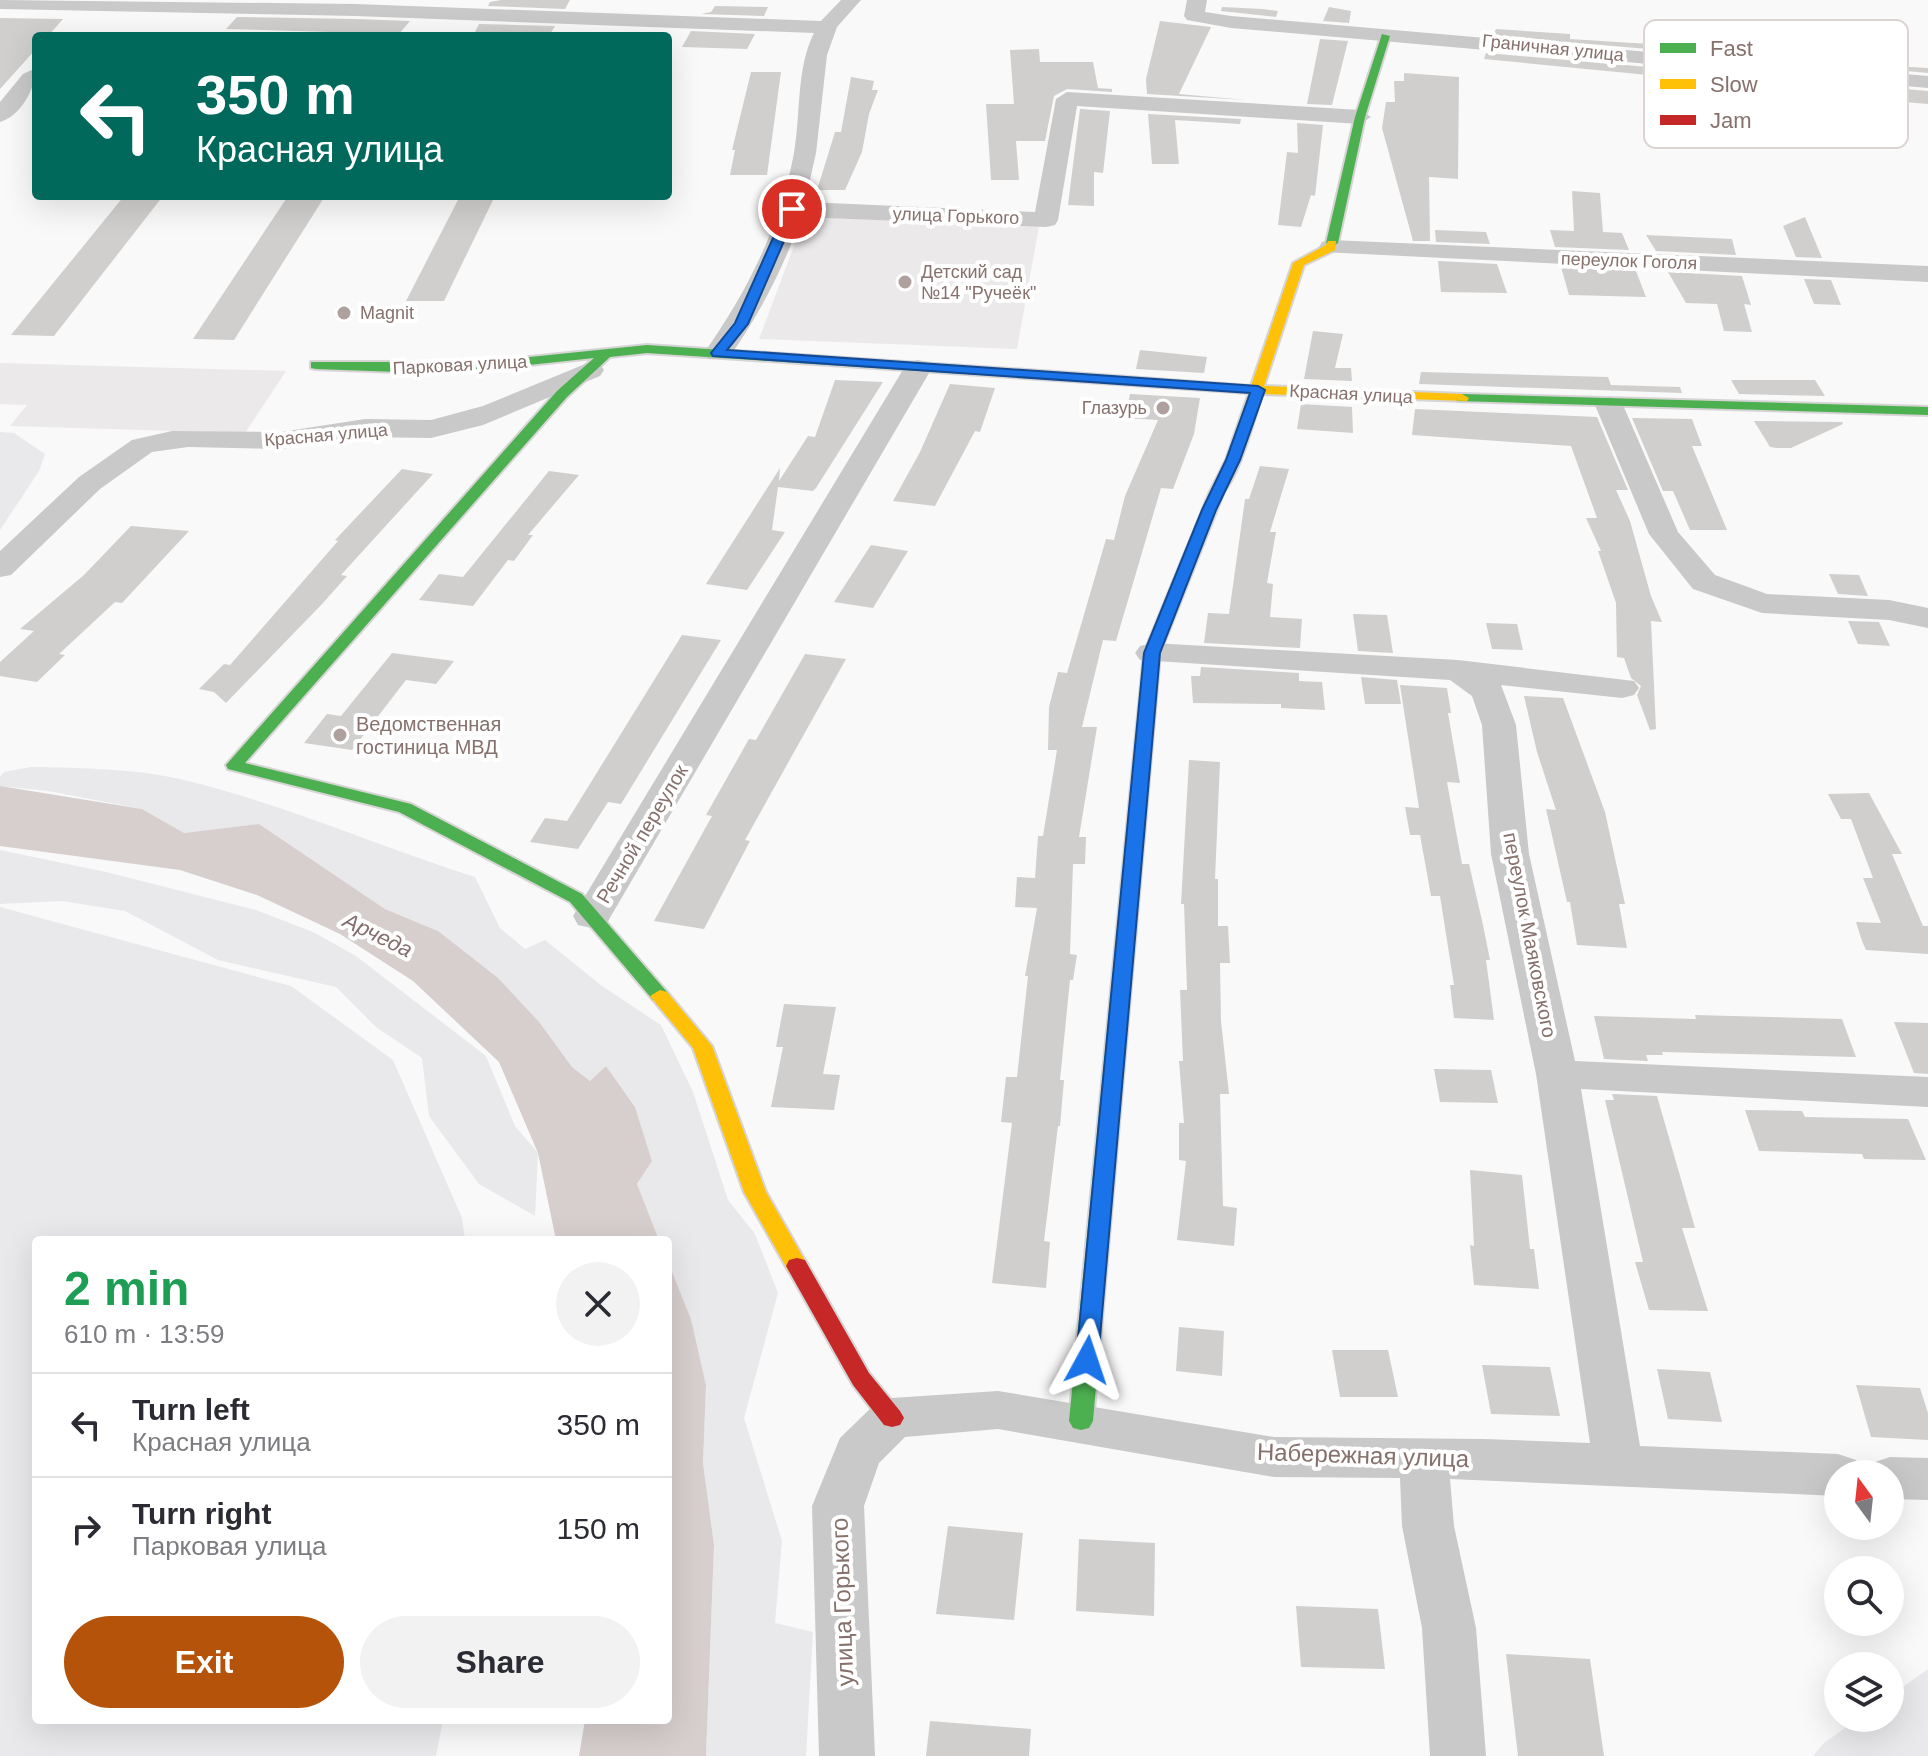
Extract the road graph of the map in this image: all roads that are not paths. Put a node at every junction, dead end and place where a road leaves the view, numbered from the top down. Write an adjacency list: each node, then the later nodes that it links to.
1 (851, 0): 6 (street)
2 (1197, 0): 9 (street, Граничная улица)
3 (0, 3): 4 (street)
4 (119, 5): 5 (street); 7 (street)
5 (462, 14): 6 (street); 8 (street)
6 (827, 27): 18 (street)
7 (91, 28)
8 (447, 32)
9 (1385, 36): 10 (street, Граничная улица); 17 (street)
10 (1644, 56)
11 (30, 79): 14 (street); 16 (street)
12 (1908, 80): 13 (street, Граничная улица)
13 (1928, 82)
14 (0, 84)
15 (32, 107): 16 (street)
16 (5, 110)
17 (1360, 117): 18 (street, улица Горького); 19 (street)
18 (792, 209): 21 (street)
19 (1331, 247): 20 (street, переулок Гоголя); 25 (street)
20 (1928, 274)
21 (718, 353): 22 (street, Красная улица); 24 (street, Красная улица)
22 (597, 363): 23 (street, Парковая улица); 28 (street, Красная улица); 33 (street)
23 (316, 365)
24 (918, 368): 25 (street, Красная улица); 33 (street, Речной переулок)
25 (1258, 390): 26 (street, Красная улица); 30 (street)
26 (1609, 405): 27 (street, Красная улица); 29 (street)
27 (1928, 411)
28 (0, 568)
29 (1928, 618)
30 (1152, 653): 31 (street); 37 (street)
31 (1458, 670): 32 (street); 34 (street, переулок Маяковского)
32 (1622, 688)
33 (592, 916): 36 (street, Речной переулок)
34 (1557, 1074): 35 (street); 39 (street, переулок Маяковского)
35 (1928, 1092)
36 (892, 1418): 37 (street, Набережная улица); 43 (street, улица Горького)
37 (1081, 1421): 38 (street, Набережная улица)
38 (1424, 1458): 39 (street, Набережная улица); 44 (street)
39 (1618, 1464): 40 (street, Набережная улица)
40 (1824, 1474)
41 (1904, 1478): 42 (street)
42 (1928, 1479)
43 (847, 1756)
44 (1458, 1756)

